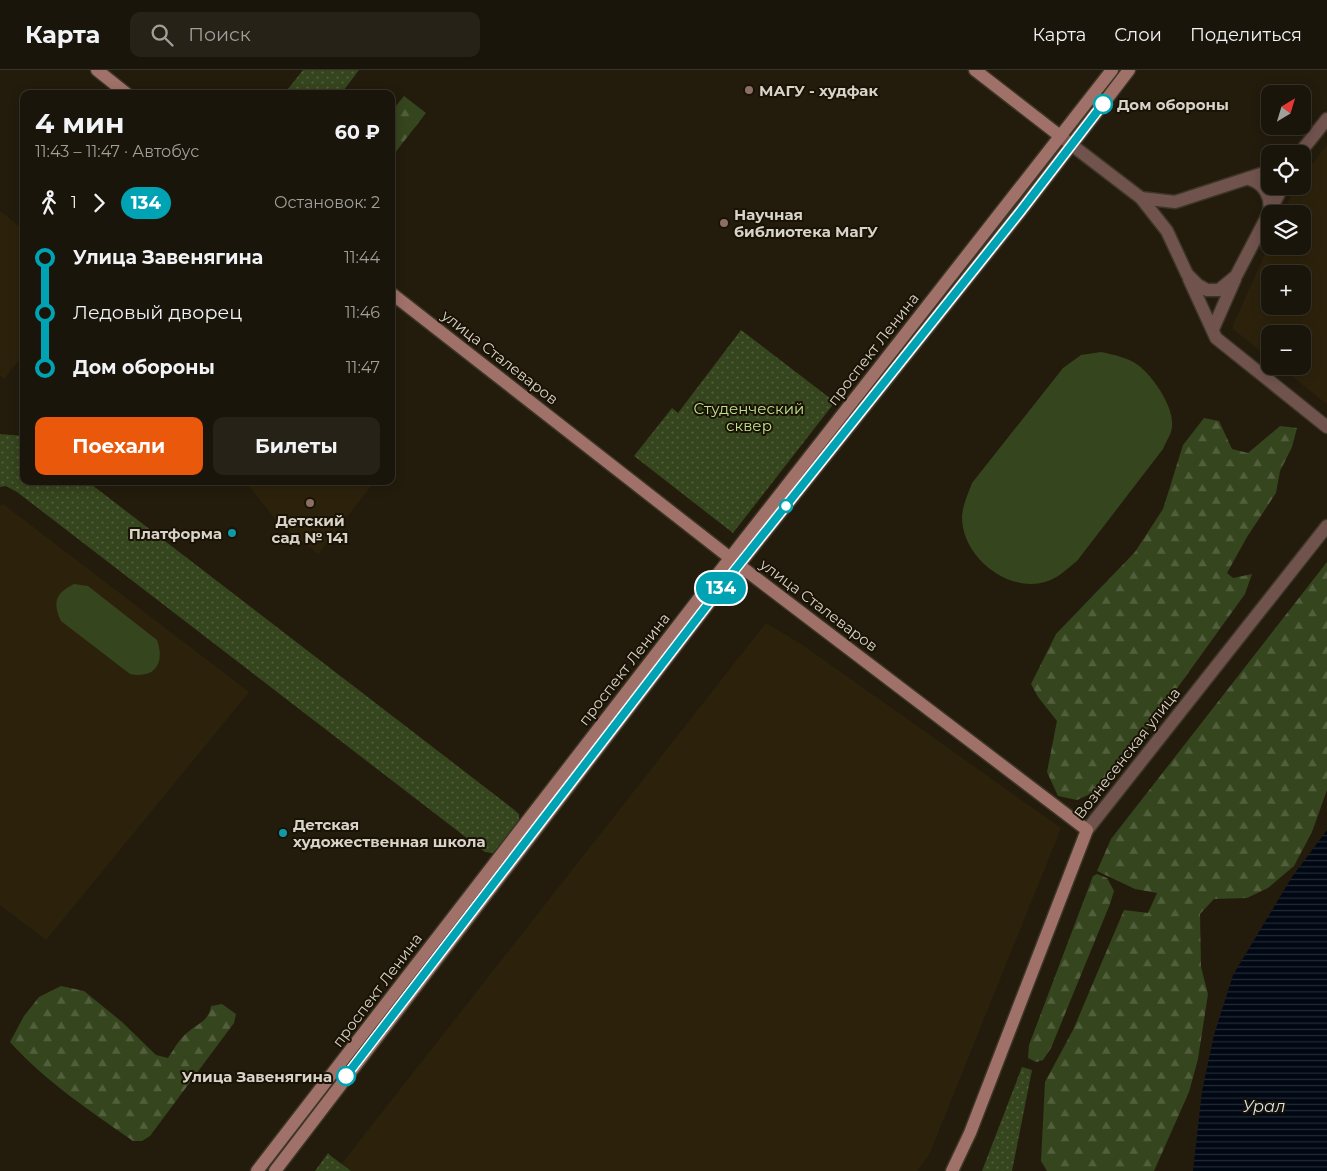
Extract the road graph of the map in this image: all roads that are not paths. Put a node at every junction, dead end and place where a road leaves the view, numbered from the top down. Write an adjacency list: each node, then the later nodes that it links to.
1 (97, 70): 5 (main road)
2 (975, 70): 7 (main road)
3 (1112, 70): 7 (main road, проспект Ленина)
4 (1129, 70): 8 (main road, проспект Ленина)
5 (122, 90)
6 (1327, 119): 9 (street)
7 (1060, 136): 8 (street); 23 (main road, проспект Ленина)
8 (1071, 145): 12 (street); 23 (main road, проспект Ленина)
9 (1306, 145)
10 (1261, 174): 11 (street)
11 (1249, 179): 13 (street); 14 (street)
12 (1141, 198): 13 (street); 16 (street)
13 (1175, 202): 16 (street)
14 (1269, 205)
15 (1261, 229): 18 (street)
16 (1167, 231): 17 (street)
17 (1187, 274): 18 (street); 20 (street)
18 (1236, 276): 20 (street)
19 (395, 296): 23 (main road, улица Сталеваров)
20 (1214, 334): 21 (street)
21 (1327, 427)
22 (1327, 526): 24 (street, Вознесенская улица)
23 (735, 562): 24 (main road, улица Сталеваров); 25 (main road, проспект Ленина); 26 (main road, проспект Ленина)
24 (1087, 830): 27 (main road, Вознесенская улица)
25 (257, 1171)
26 (275, 1171)
27 (952, 1171)

